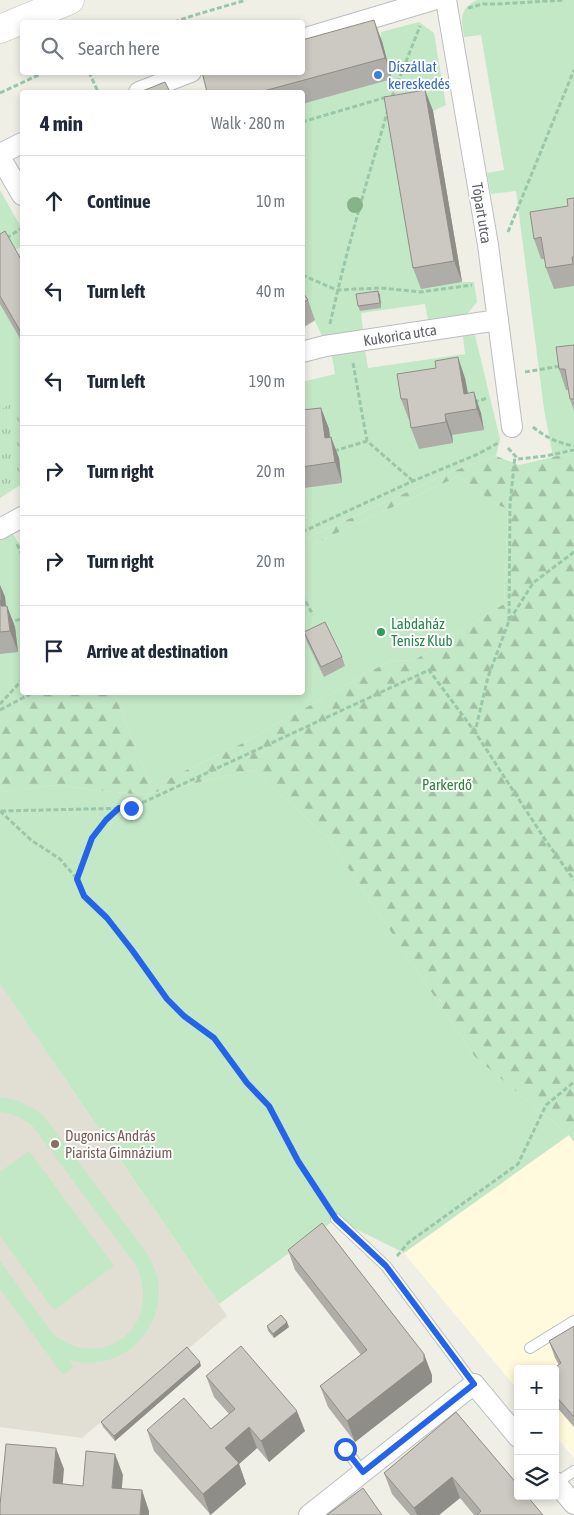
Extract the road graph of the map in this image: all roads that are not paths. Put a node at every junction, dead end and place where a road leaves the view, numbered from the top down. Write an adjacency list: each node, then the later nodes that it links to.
1 (70, 0): 4 (main road)
2 (433, 0): 7 (street)
3 (448, 7): 13 (street, Tópart utca)
4 (22, 20)
5 (20, 21): 6 (main road)
6 (0, 29)
7 (305, 38)
8 (183, 75): 9 (street)
9 (144, 90)
10 (20, 144): 11 (street)
11 (0, 155): 12 (street)
12 (20, 191)
13 (498, 320): 14 (street, Kukorica utca); 15 (street, Tópart utca)
14 (305, 351)
15 (511, 421)
16 (20, 518): 17 (street)
17 (0, 529)
18 (336, 1219): 21 (lane)
19 (574, 1321): 20 (lane)
20 (530, 1348)
21 (474, 1384): 22 (street); 25 (street)
22 (514, 1432)
23 (345, 1449): 25 (lane)
24 (574, 1471): 26 (lane)
25 (363, 1472): 29 (street)
26 (559, 1481)
27 (559, 1486): 28 (street)
28 (574, 1504)
29 (309, 1515)

